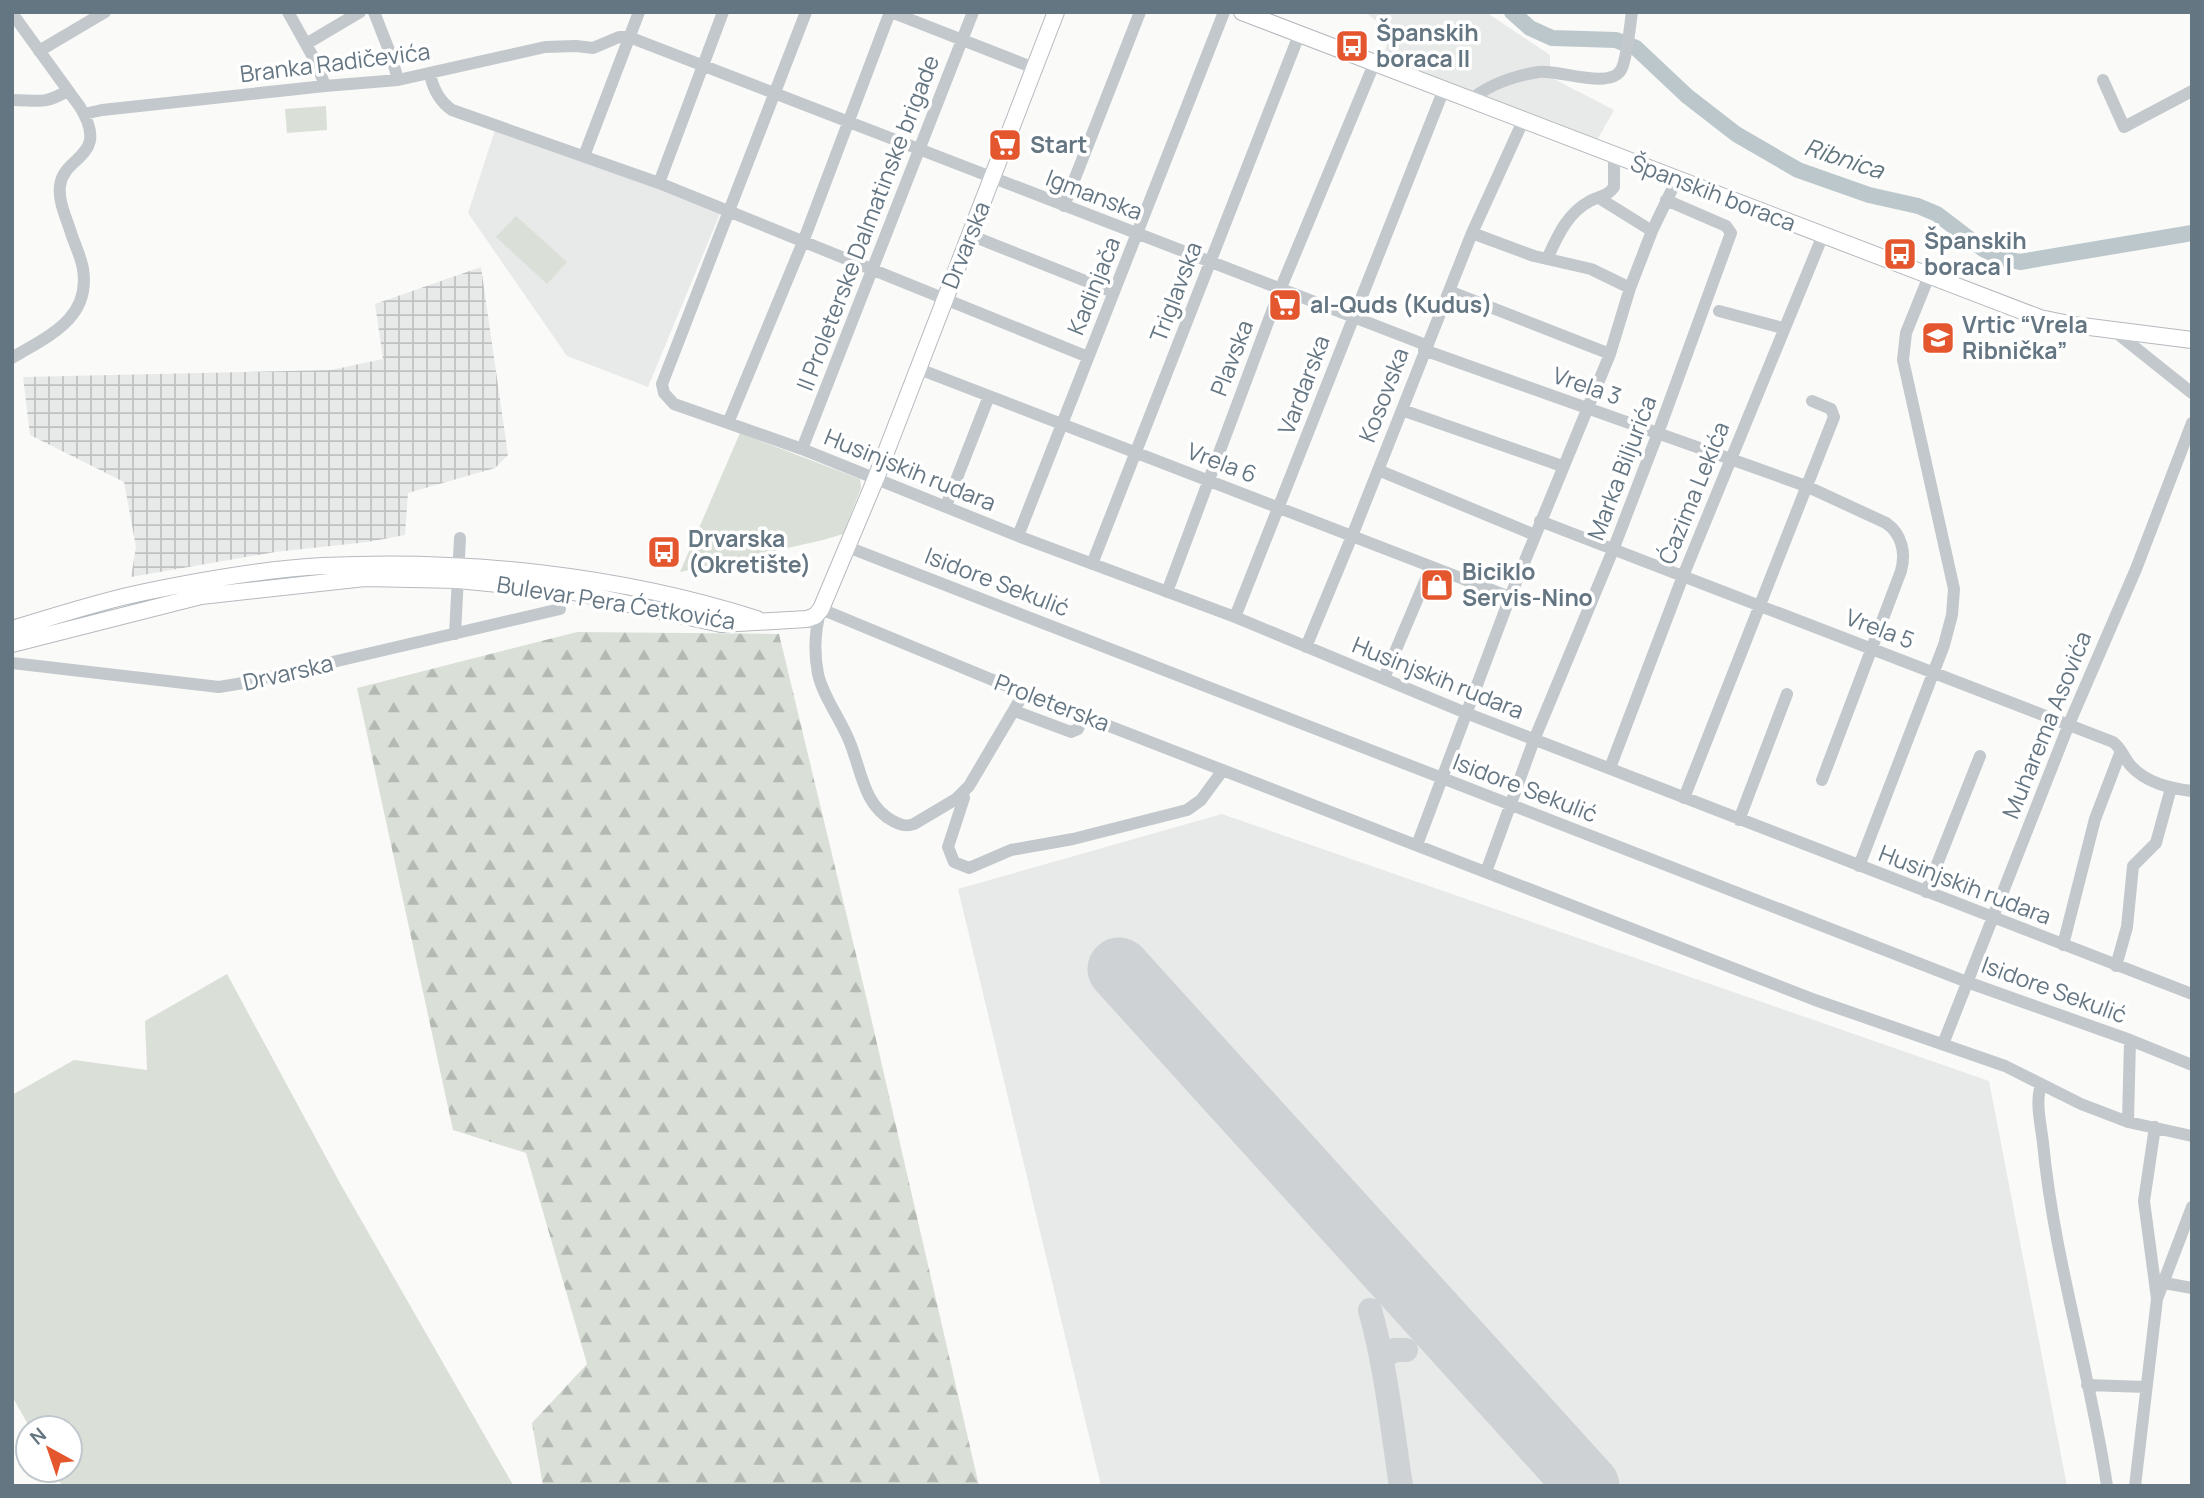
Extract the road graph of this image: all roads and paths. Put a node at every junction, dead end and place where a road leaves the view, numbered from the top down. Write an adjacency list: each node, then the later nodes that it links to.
1 (105, 12): 20 (street)
2 (288, 12): 19 (street)
3 (360, 12): 19 (street)
4 (374, 12): 25 (street)
5 (639, 12): 17 (street)
6 (723, 12): 22 (street)
7 (806, 12): 31 (street)
8 (891, 12): 18 (street); 36 (street)
9 (973, 12): 18 (street, II Proleterske Dalmatinske brigade)
10 (1056, 12): 23 (main road, Drvarska)
11 (1140, 12): 45 (street)
12 (1224, 12): 49 (street, Kadinjača)
13 (1242, 12): 16 (main road, Španskih boraca)
14 (1632, 12): 33 (street)
15 (12, 13): 20 (street)
16 (1299, 35): 21 (main road, Španskih boraca); 54 (street, Triglavska)
17 (629, 37): 22 (street, Igmanska); 24 (street, Branka Radičevića); 39 (street)
18 (962, 40): 23 (street); 37 (street, II Proleterske Dalmatinske brigade)
19 (306, 44): 27 (street)
20 (39, 51): 29 (street)
21 (1374, 64): 28 (main road, Španskih boraca); 58 (street, Plavska)
22 (702, 66): 31 (street, Igmanska); 42 (street)
23 (1034, 68): 40 (main road, Drvarska)
24 (430, 74): 25 (street, Branka Radičevića); 39 (street)
25 (398, 80): 27 (street, Branka Radičevića)
26 (2103, 80): 30 (street)
27 (325, 86): 34 (street, Branka Radičevića)
28 (1444, 89): 33 (main road, Španskih boraca); 63 (street, Vardarska)
29 (67, 90): 32 (street); 34 (street)
30 (2192, 91)
31 (775, 94): 36 (street, Igmanska); 46 (street)
32 (12, 100)
33 (1469, 101): 35 (main road, Španskih boraca)
34 (84, 114): 70 (street)
35 (1523, 121): 38 (main road, Španskih boraca); 48 (street, Kosovska)
36 (847, 122): 37 (street, Igmanska); 52 (street)
37 (919, 150): 40 (street, Igmanska); 55 (street, II Proleterske Dalmatinske brigade)
38 (1614, 155): 41 (main road, Španskih boraca); 43 (street)
39 (584, 156): 42 (street)
40 (992, 179): 45 (street, Igmanska); 50 (main road, Drvarska)
41 (1677, 179): 44 (street); 51 (main road, Španskih boraca)
42 (659, 183): 46 (street)
43 (1599, 198): 47 (street); 53 (street)
44 (1666, 200): 47 (street); 80 (street, Marka Biljurića)
45 (1064, 206): 49 (street, Igmanska)
46 (728, 212): 52 (street); 77 (street, Husinjskih rudara)
47 (1652, 230): 57 (street)
48 (1472, 233): 53 (street); 59 (street, Kosovska)
49 (1136, 234): 54 (street, Igmanska); 60 (street, Kadinjača)
50 (970, 235): 60 (street); 61 (main road, Drvarska)
51 (1822, 235): 56 (main road, Španskih boraca); 64 (street, Ćazima Lekića)
52 (803, 242): 55 (street); 77 (street)
53 (1547, 259): 57 (street)
54 (1210, 262): 58 (street, Igmanska); 82 (street, Triglavska)
55 (872, 271): 61 (street); 81 (street, II Proleterske Dalmatinske brigade)
56 (1929, 276): 65 (main road, Španskih boraca); 114 (street)
57 (1630, 288): 68 (street)
58 (1280, 290): 63 (street, Igmanska); 87 (street, Plavska)
59 (1448, 291): 67 (street, Kosovska); 68 (street)
60 (1113, 292): 69 (street, Kadinjača)
61 (944, 300): 69 (street); 71 (main road, Drvarska)
62 (1719, 311): 64 (street)
63 (1352, 318): 67 (street, Igmanska); 90 (street, Vardarska)
64 (1783, 328): 83 (street, Ćazima Lekića)
65 (2113, 330): 66 (main road, Španskih boraca); 72 (street)
66 (2192, 340)
67 (1425, 348): 75 (street, Vrela 3); 76 (street, Kosovska)
68 (1610, 354): 75 (street)
69 (1088, 357): 79 (street, Kadinjača)
70 (12, 358)
71 (919, 369): 73 (street, Vrela 6); 86 (main road, Drvarska)
72 (2192, 393)
73 (989, 396): 79 (street, Vrela 6); 89 (street)
74 (1812, 401): 88 (street)
75 (1586, 409): 80 (street, Vrela 3); 84 (street)
76 (1402, 410): 84 (street); 85 (street, Kosovska)
77 (728, 423): 81 (street, Husinjskih rudara)
78 (2192, 423): 121 (street, Muharema Asovića)
79 (1062, 424): 82 (street, Vrela 6); 93 (street, Kadinjača)
80 (1658, 433): 83 (street, Vrela 3); 97 (street, Marka Biljurića)
81 (802, 449): 86 (street, Husinjskih rudara)
82 (1136, 453): 87 (street, Vrela 6); 98 (street, Triglavska)
83 (1731, 460): 88 (street, Vrela 3); 101 (street, Ćazima Lekića)
84 (1562, 466): 91 (street)
85 (1378, 470): 92 (street); 94 (street, Kosovska)
86 (876, 478): 89 (street, Husinjskih rudara); 96 (main road)
87 (1208, 481): 90 (street, Vrela 6); 102 (street, Plavska)
88 (1806, 486): 104 (street); 112 (street, Vrela 3)
89 (946, 506): 93 (street, Husinjskih rudara)
90 (1279, 508): 94 (street, Vrela 6); 107 (street, Vardarska)
91 (1540, 522): 92 (street); 97 (street, Vrela 5)
92 (1535, 535): 103 (street)
93 (1018, 536): 98 (street, Husinjskih rudara)
94 (1352, 536): 99 (street, Vrela 6); 111 (street, Kosovska)
95 (460, 538): 100 (street)
96 (845, 546): 106 (main road); 127 (street, Isidore Sekulić)
97 (1613, 550): 101 (street, Vrela 5); 122 (street, Marka Biljurića)
98 (1092, 564): 102 (street, Husinjskih rudara)
99 (1431, 567): 103 (street, Vrela 6); 115 (street)
100 (458, 573): 106 (main road, Bulevar Pera Ćetkovića); 108 (main road, Bulevar Pera Ćetkovića); 109 (street); 110 (main road, Bulevar Pera Ćetkovića)
101 (1683, 576): 104 (street, Vrela 5); 125 (street, Ćazima Lekića)
102 (1167, 592): 107 (street, Husinjskih rudara)
103 (1510, 597): 119 (street)
104 (1760, 606): 112 (street, Vrela 5); 132 (street)
105 (560, 609): 109 (street, Drvarska)
106 (821, 609): 116 (street, Proleterska); 131 (street)
107 (1235, 617): 111 (street, Husinjskih rudara)
108 (12, 628)
109 (455, 635): 113 (street, Drvarska)
110 (12, 644)
111 (1306, 647): 115 (street, Husinjskih rudara)
112 (1872, 649): 114 (street, Vrela 5); 128 (street)
113 (12, 663)
114 (1933, 672): 121 (street, Vrela 5); 136 (street)
115 (1384, 678): 119 (street, Husinjskih rudara)
116 (1024, 693): 118 (street); 120 (street, Proleterska)
117 (1787, 694): 134 (street)
118 (1015, 711): 120 (street); 131 (street)
119 (1466, 713): 122 (street, Husinjskih rudara); 127 (street)
120 (1083, 715): 126 (street, Proleterska)
121 (2069, 724): 123 (street, Vrela 5); 139 (street, Muharema Asovića)
122 (1534, 740): 125 (street, Husinjskih rudara); 133 (street, Marka Biljurića)
123 (2121, 751): 129 (street, Vrela 5); 140 (street)
124 (1980, 756): 138 (street)
125 (1609, 768): 132 (street, Husinjskih rudara)
126 (1223, 770): 131 (street); 135 (street, Proleterska)
127 (1443, 778): 133 (street, Isidore Sekulić); 135 (street)
128 (1822, 780)
129 (2171, 788): 130 (street, Vrela 5); 141 (street)
130 (2192, 791)
131 (963, 793)
132 (1684, 798): 134 (street, Husinjskih rudara)
133 (1510, 805): 137 (street, Marka Biljurića); 142 (street, Isidore Sekulić)
134 (1739, 820): 136 (street, Husinjskih rudara)
135 (1417, 845): 137 (street, Proleterska)
136 (1859, 866): 138 (street, Husinjskih rudara)
137 (1486, 872): 145 (street, Proleterska)
138 (1926, 892): 139 (street, Husinjskih rudara)
139 (1992, 918): 140 (street, Husinjskih rudara); 142 (street, Muharema Asovića)
140 (2063, 945): 141 (street, Husinjskih rudara)
141 (2116, 966): 143 (street, Husinjskih rudara)
142 (1967, 982): 144 (street, Isidore Sekulić); 145 (street, Muharema Asovića)
143 (2192, 994)
144 (2130, 1040): 146 (street, Isidore Sekulić); 148 (street)
145 (1943, 1044): 147 (street, Proleterska)
146 (2192, 1065)
147 (2041, 1085): 148 (street, Proleterska); 155 (street)
148 (2128, 1122): 149 (street, Proleterska)
149 (2155, 1127): 150 (street, Proleterska); 154 (street)
150 (2192, 1136)
151 (2192, 1207): 152 (street)
152 (2164, 1283): 153 (street); 154 (street)
153 (2192, 1289)
154 (2157, 1299): 156 (street)
155 (2087, 1385): 156 (street); 157 (street)
156 (2146, 1387): 158 (street)
157 (2107, 1486)
158 (2135, 1486)

